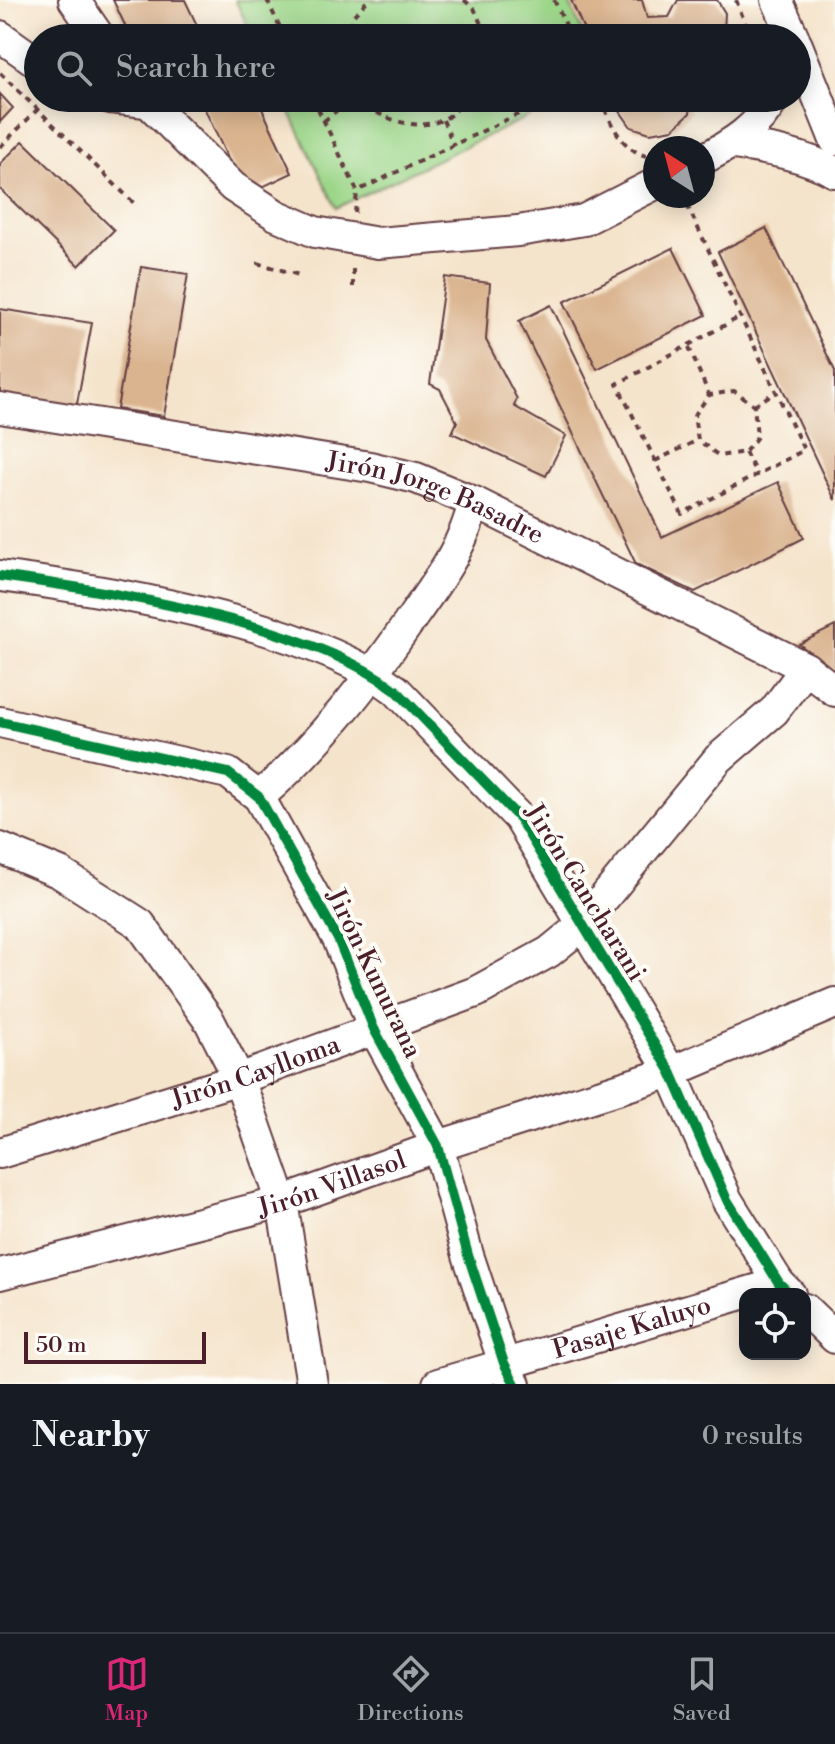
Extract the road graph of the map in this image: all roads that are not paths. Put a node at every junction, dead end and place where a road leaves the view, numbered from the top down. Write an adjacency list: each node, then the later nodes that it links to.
1 (74, 0): 3 (street)
2 (777, 0): 4 (street)
3 (90, 24)
4 (787, 24)
5 (0, 36): 6 (street)
6 (24, 53)
7 (811, 81): 10 (street)
8 (157, 112): 14 (street)
9 (767, 112): 11 (street)
10 (835, 140)
11 (733, 144): 12 (street); 13 (street)
12 (715, 153)
13 (835, 172)
14 (643, 190)
15 (0, 408): 16 (street, Jirón Jorge Basadre)
16 (474, 502): 18 (street, Jirón Jorge Basadre); 19 (street)
17 (0, 576): 19 (street, Jirón Cancharani)
18 (806, 668): 20 (street, Jirón Jorge Basadre); 24 (street, Jirón Caylloma)
19 (374, 673): 22 (street); 24 (street, Jirón Cancharani)
20 (835, 691)
21 (0, 722): 22 (street, Jirón Kunurana)
22 (259, 797): 26 (street, Jirón Kunurana)
23 (0, 848): 28 (street)
24 (581, 926): 26 (street, Jirón Caylloma); 27 (street, Jirón Cancharani)
25 (835, 1003): 27 (street, Jirón Villasol)
26 (374, 1029): 28 (street, Jirón Caylloma); 29 (street, Jirón Kunurana)
27 (671, 1072): 29 (street, Jirón Villasol); 33 (street, Jirón Cancharani)
28 (239, 1079): 30 (street, Jirón Caylloma); 31 (street)
29 (438, 1146): 31 (street, Jirón Villasol); 37 (street, Jirón Kunurana)
30 (0, 1153)
31 (282, 1202): 32 (street, Jirón Villasol); 38 (street)
32 (0, 1274)
33 (784, 1288)
34 (739, 1302): 37 (street, Pasaje Kaluyo)
35 (811, 1315): 36 (street)
36 (835, 1338)
37 (510, 1374): 39 (street, Pasaje Kaluyo)
38 (312, 1384)
39 (438, 1384)

